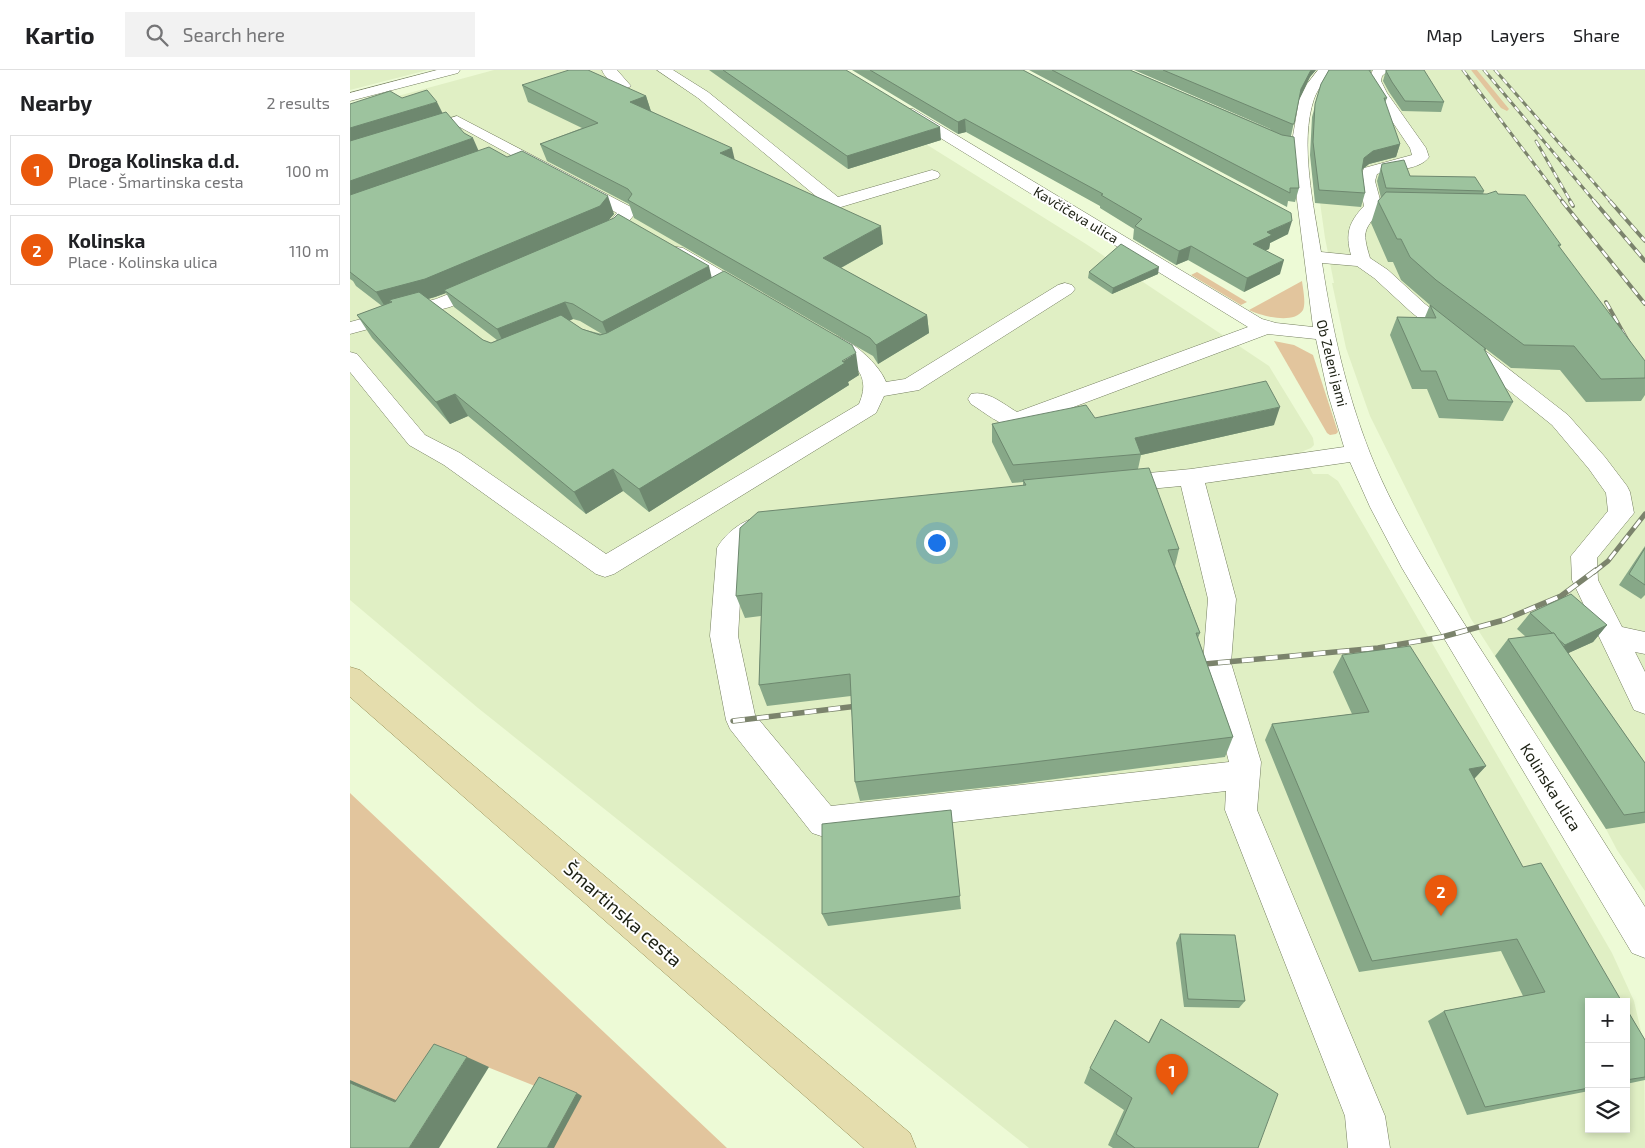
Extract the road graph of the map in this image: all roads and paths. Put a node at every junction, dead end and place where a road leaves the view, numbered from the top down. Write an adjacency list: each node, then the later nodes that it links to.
1 (454, 70): 6 (street)
2 (610, 70): 7 (street)
3 (664, 70): 14 (street)
4 (1382, 70): 15 (street)
5 (1317, 73): 19 (street, Ob Zeleni jami)
6 (392, 86): 8 (street); 9 (street)
7 (624, 86)
8 (350, 97)
9 (407, 97)
10 (894, 104): 26 (street, Kavčičeva ulica)
11 (512, 150): 12 (street); 13 (street); 18 (street)
12 (350, 154)
13 (494, 156)
14 (932, 175)
15 (1374, 207): 16 (street); 20 (street)
16 (1392, 208)
17 (663, 244): 23 (street)
18 (577, 245)
19 (1312, 257): 20 (street); 27 (street, Ob Zeleni jami)
20 (1362, 260): 36 (street)
21 (497, 280): 24 (street)
22 (1065, 289): 29 (street)
23 (764, 303)
24 (350, 328)
25 (806, 328): 29 (street)
26 (1267, 328): 27 (street, Kavčičeva ulica); 30 (street)
27 (1324, 334): 31 (street, Ob Zeleni jami)
28 (350, 358): 29 (street)
29 (876, 391)
30 (980, 399)
31 (1358, 453): 32 (street); 35 (street, Ob Zeleni jami)
32 (1191, 477): 33 (street); 40 (street)
33 (1093, 486)
34 (801, 516): 40 (street)
35 (1457, 635): 41 (street, Kolinska ulica)
36 (1613, 637): 37 (street); 39 (street)
37 (1645, 643)
38 (350, 679): 42 (main road, Šmartinska cesta)
39 (1645, 701)
40 (1244, 775): 43 (street)
41 (1645, 940)
42 (896, 1148)
43 (1369, 1148)

